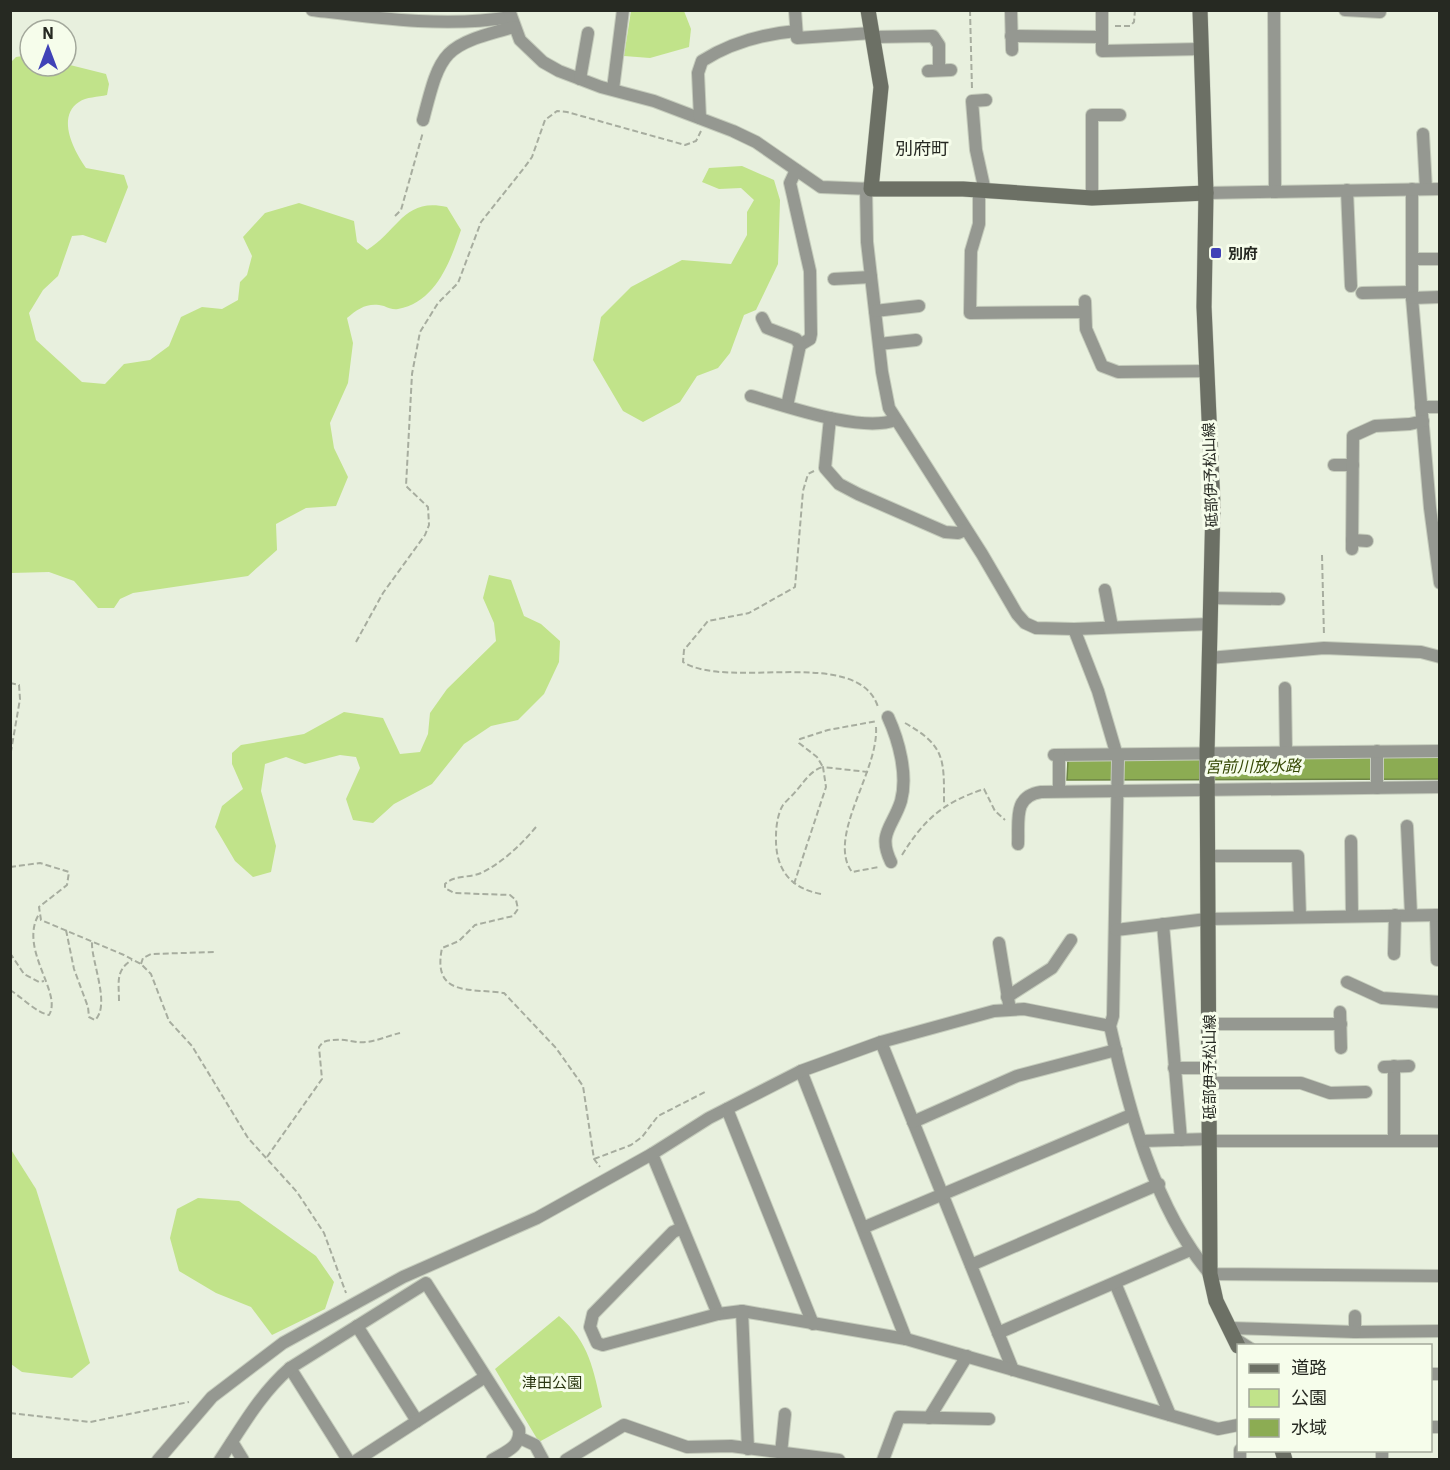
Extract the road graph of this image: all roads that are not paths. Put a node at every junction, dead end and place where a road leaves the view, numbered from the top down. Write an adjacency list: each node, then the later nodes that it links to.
1 (312, 10): 11 (street)
2 (623, 10): 21 (street)
3 (795, 10): 12 (street)
4 (868, 10): 15 (main road)
5 (1011, 10): 16 (street)
6 (1102, 10): 13 (street)
7 (1200, 10): 17 (main road, 砥部伊予松山線)
8 (1274, 10): 34 (street)
9 (1345, 10): 10 (street)
10 (1380, 12)
11 (511, 18): 20 (street); 24 (street)
12 (796, 31): 15 (street); 25 (street)
13 (1102, 32): 16 (street); 17 (street)
14 (588, 33): 20 (street)
15 (872, 35): 19 (street); 28 (main road)
16 (1011, 36): 18 (street)
17 (1201, 49): 35 (main road, 砥部伊予松山線)
18 (1012, 50)
19 (939, 70)
20 (580, 79): 21 (street)
21 (613, 89): 25 (street)
22 (986, 100): 33 (street)
23 (1120, 116): 36 (street)
24 (423, 120)
25 (703, 120): 27 (street)
26 (1423, 134): 30 (street)
27 (796, 170): 28 (street); 48 (street)
28 (868, 188): 33 (main road); 39 (street)
29 (1412, 189): 30 (street); 32 (street); 38 (street)
30 (1426, 189): 31 (street)
31 (1440, 189)
32 (1347, 190): 34 (street); 41 (street)
33 (982, 191): 36 (main road); 49 (street)
34 (1275, 192): 35 (street)
35 (1206, 193): 36 (main road); 49 (main road, 砥部伊予松山線)
36 (1092, 198)
37 (1440, 259): 38 (street)
38 (1412, 260): 41 (street)
39 (871, 277): 40 (street); 44 (street)
40 (834, 279)
41 (1412, 295): 42 (street); 52 (street)
42 (1440, 297)
43 (919, 306): 44 (street)
44 (875, 311): 47 (street)
45 (762, 318): 48 (street)
46 (916, 339): 47 (street)
47 (879, 344): 55 (street)
48 (800, 345): 51 (street)
49 (1207, 371): 63 (main road, 砥部伊予松山線)
50 (751, 396): 51 (street)
51 (787, 406): 54 (street)
52 (1421, 407): 53 (street); 56 (street)
53 (1440, 407)
54 (830, 418): 55 (street); 59 (street)
55 (895, 420): 59 (street)
56 (1423, 421): 58 (street); 61 (street)
57 (1334, 465): 58 (street)
58 (1353, 465): 60 (street)
59 (965, 530): 67 (street)
60 (1367, 541)
61 (1440, 583)
62 (1106, 590): 66 (street)
63 (1210, 598): 64 (street); 65 (main road, 砥部伊予松山線)
64 (1279, 599)
65 (1210, 624): 66 (street); 69 (main road, 砥部伊予松山線)
66 (1112, 627): 67 (street)
67 (1074, 629): 76 (street)
68 (1440, 657): 69 (street)
69 (1209, 658): 75 (main road, 砥部伊予松山線)
70 (1285, 688): 73 (street)
71 (885, 718): 86 (street)
72 (1440, 751): 74 (street)
73 (1286, 752): 74 (street); 75 (street)
74 (1377, 754): 78 (street)
75 (1207, 755): 76 (street); 77 (main road, 砥部伊予松山線)
76 (1117, 756): 80 (street); 81 (street)
77 (1207, 785): 78 (street); 80 (street); 85 (main road, 砥部伊予松山線)
78 (1377, 785): 79 (street)
79 (1440, 787)
80 (1119, 788): 81 (street); 94 (street)
81 (1059, 789): 84 (street)
82 (1407, 826): 88 (street)
83 (1351, 841): 90 (street)
84 (1018, 844)
85 (1207, 856): 91 (street); 92 (main road, 砥部伊予松山線)
86 (891, 862)
87 (1395, 915): 88 (street); 90 (street); 97 (street)
88 (1411, 915): 89 (street)
89 (1438, 915): 98 (street)
90 (1352, 916): 91 (street)
91 (1300, 917): 92 (street)
92 (1208, 919): 93 (street); 103 (main road, 砥部伊予松山線)
93 (1163, 924): 94 (street); 109 (street)
94 (1116, 930): 104 (street)
95 (1071, 940): 100 (street)
96 (999, 943): 100 (street)
97 (1394, 954)
98 (1437, 960)
99 (1347, 982): 101 (street)
100 (1007, 997): 102 (street)
101 (1440, 1002)
102 (1010, 1010): 104 (street); 105 (street)
103 (1209, 1024): 106 (street); 111 (main road, 砥部伊予松山線)
104 (1110, 1026): 107 (street)
105 (881, 1042): 110 (street); 115 (street)
106 (1341, 1048)
107 (1116, 1050): 114 (street); 115 (street)
108 (1408, 1066): 119 (street)
109 (1174, 1068): 111 (street); 116 (street)
110 (801, 1071): 113 (street); 124 (street)
111 (1209, 1076): 112 (street); 117 (main road, 砥部伊予松山線)
112 (1366, 1092)
113 (727, 1109): 121 (street); 136 (street)
114 (1131, 1115): 118 (street); 123 (street)
115 (913, 1122): 123 (street)
116 (1181, 1140): 117 (street); 118 (street)
117 (1209, 1140): 119 (street); 129 (main road, 砥部伊予松山線)
118 (1142, 1141): 122 (street)
119 (1394, 1141): 120 (street)
120 (1440, 1141)
121 (652, 1154): 125 (street); 128 (street)
122 (1159, 1184): 126 (street); 127 (street)
123 (943, 1196): 124 (street); 127 (street)
124 (865, 1227): 142 (street)
125 (682, 1228): 134 (street); 134 (street)
126 (1190, 1250): 129 (street); 132 (street)
127 (971, 1265): 140 (street)
128 (426, 1268): 131 (street); 158 (street)
129 (1210, 1274): 130 (street); 141 (main road, 砥部伊予松山線)
130 (1440, 1276)
131 (426, 1283): 137 (street); 147 (street)
132 (1115, 1283): 140 (street); 149 (street)
133 (742, 1311): 134 (street); 136 (street); 156 (street)
134 (718, 1314)
135 (1355, 1317): 139 (street)
136 (813, 1324): 142 (street)
137 (357, 1326): 145 (street); 152 (street)
138 (1440, 1331): 139 (street)
139 (1355, 1332): 141 (street)
140 (998, 1333): 146 (street)
141 (1234, 1336): 143 (lane)
142 (906, 1339): 144 (street)
143 (1248, 1344)
144 (967, 1356): 146 (street); 150 (street)
145 (290, 1368): 155 (street); 161 (street)
146 (1013, 1370): 149 (street)
147 (485, 1377): 152 (street); 154 (street)
148 (785, 1414): 157 (street)
149 (1170, 1415): 153 (street)
150 (929, 1418): 151 (street); 167 (street)
151 (989, 1419)
152 (417, 1421): 162 (street)
153 (1237, 1429)
154 (520, 1438): 163 (street); 164 (street)
155 (232, 1442): 159 (street); 160 (street)
156 (748, 1449): 157 (street); 165 (street)
157 (781, 1453): 166 (street)
158 (158, 1460)
159 (220, 1460)
160 (243, 1460)
161 (348, 1460)
162 (357, 1460)
163 (492, 1460)
164 (543, 1460)
165 (566, 1460)
166 (839, 1460)
167 (883, 1460)

